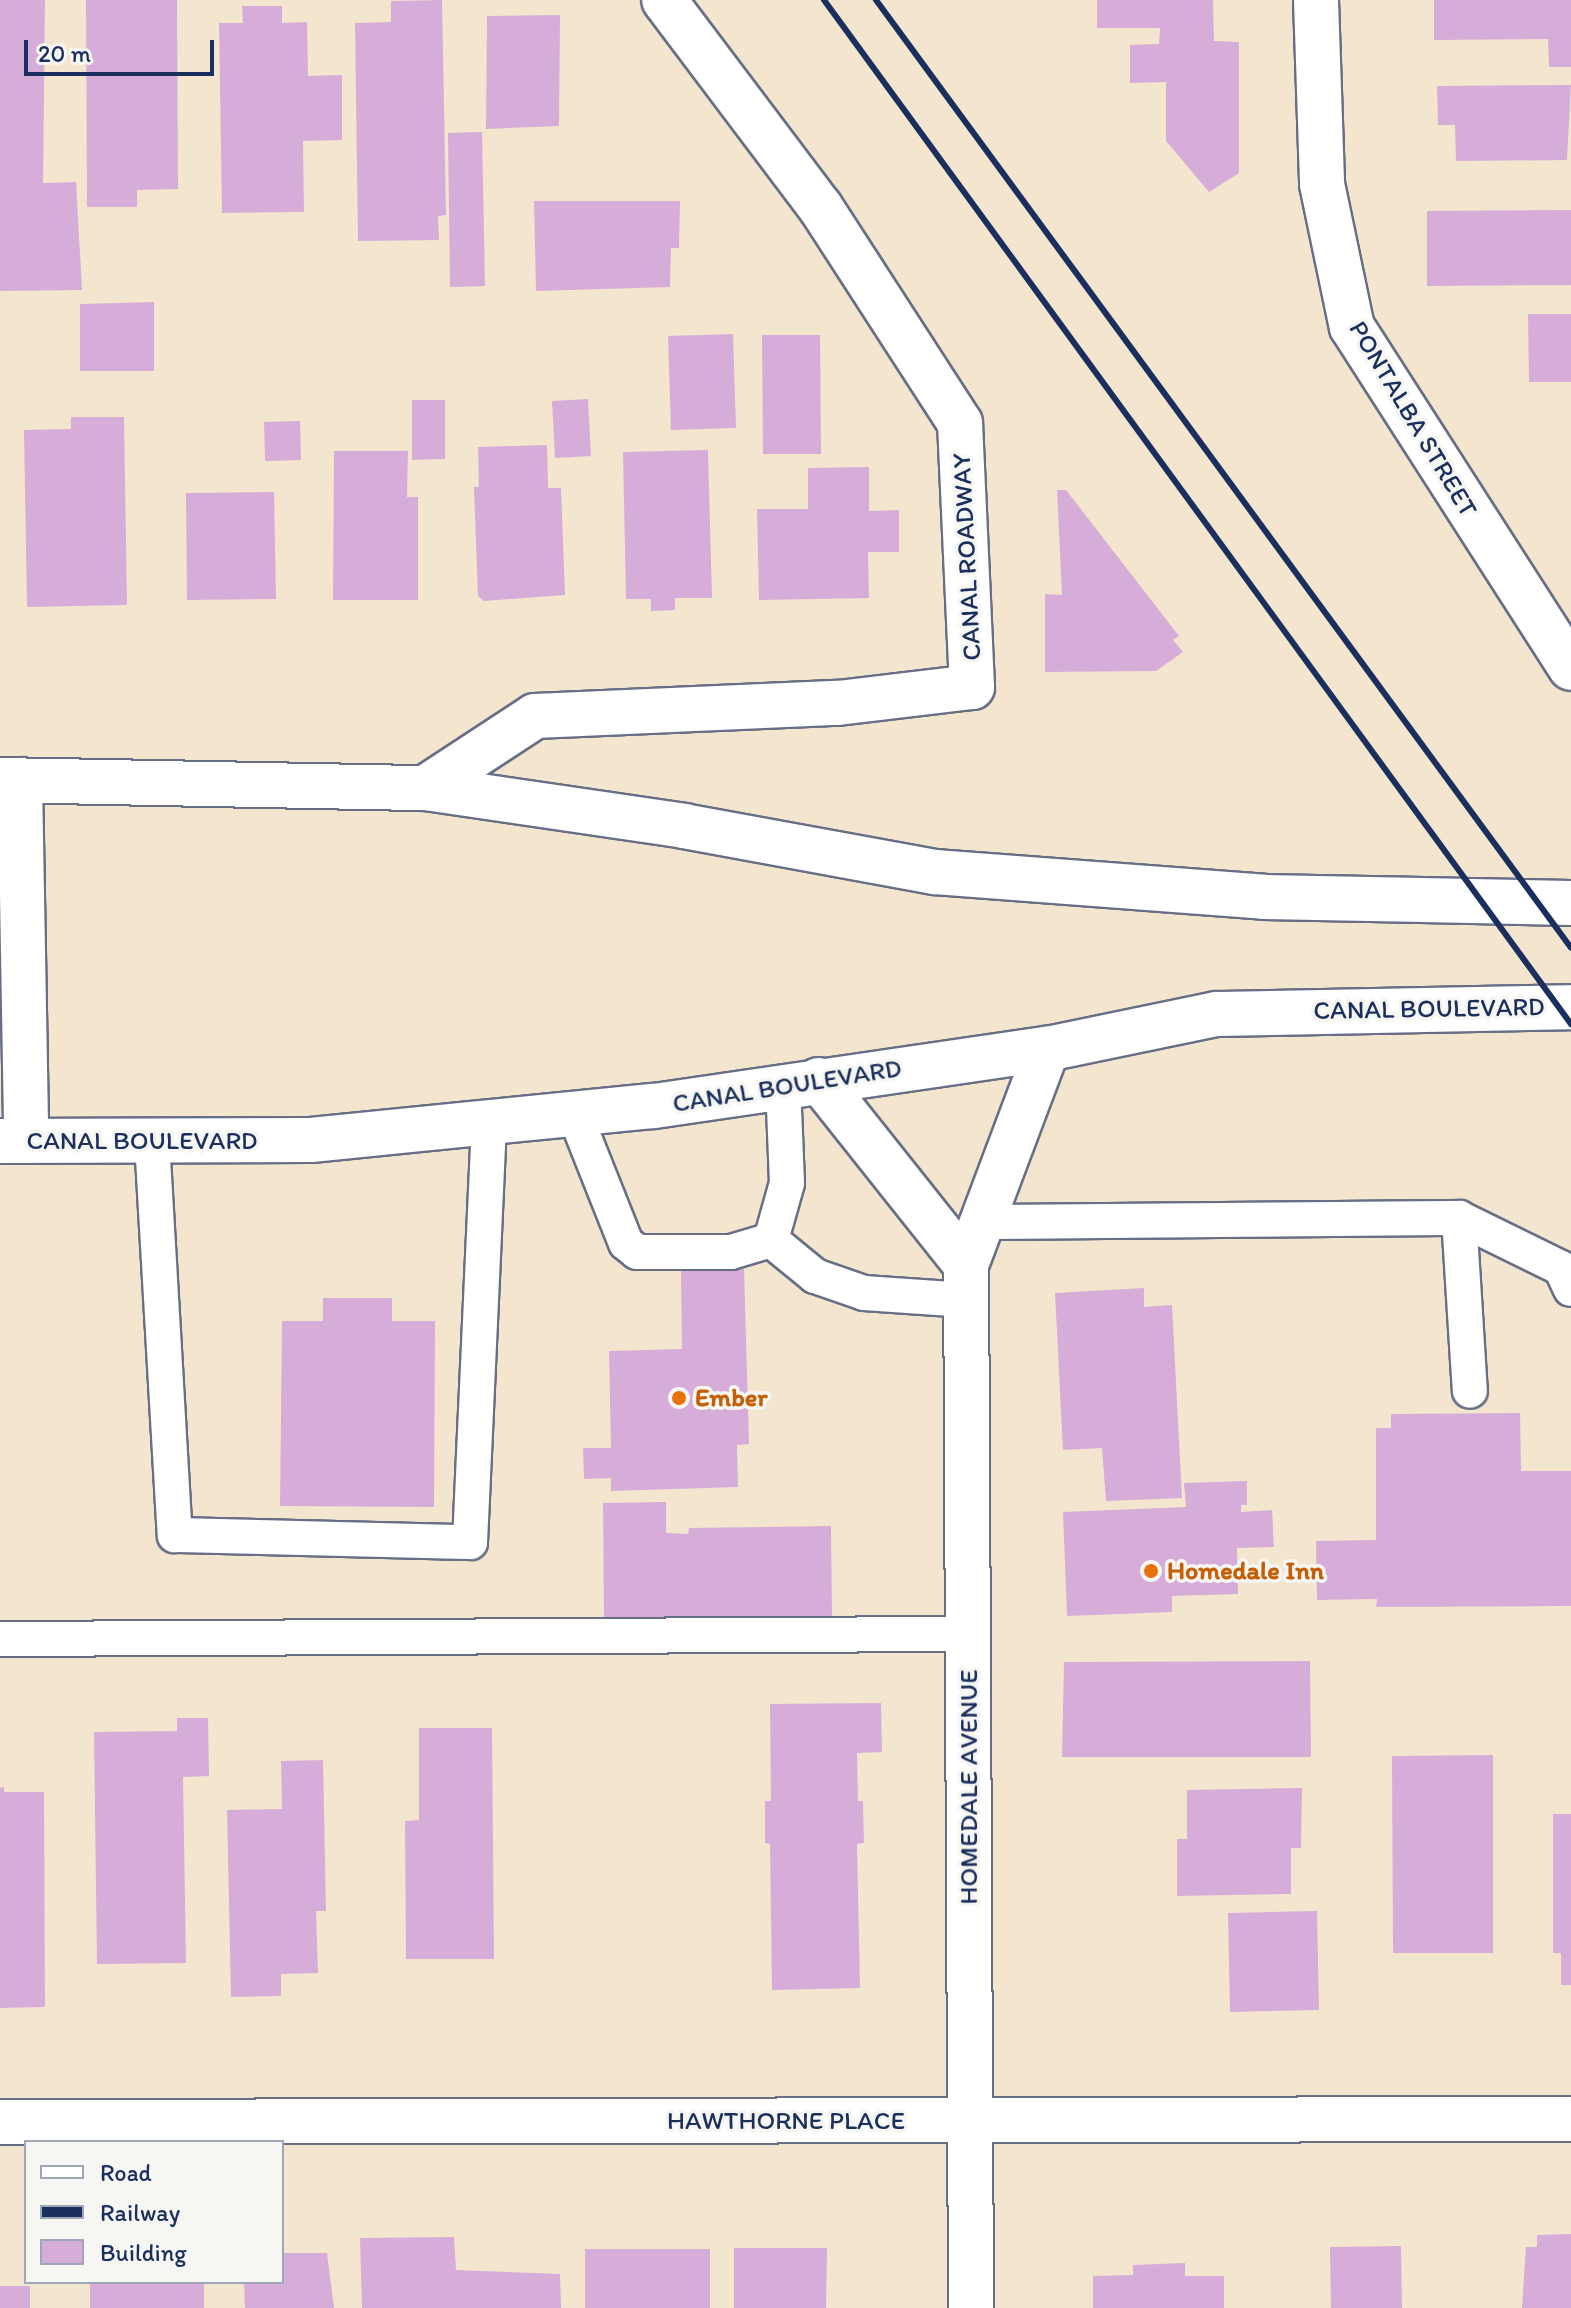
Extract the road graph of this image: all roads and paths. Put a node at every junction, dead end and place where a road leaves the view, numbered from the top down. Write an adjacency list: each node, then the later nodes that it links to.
1 (664, 0): 5 (street, CANAL ROADWAY)
2 (1316, 0): 3 (street, PONTALBA STREET)
3 (1571, 668)
4 (10, 780): 5 (street); 12 (street)
5 (425, 788): 6 (street)
6 (1571, 903)
7 (1571, 1007): 8 (street, CANAL BOULEVARD)
8 (1047, 1049): 9 (street, CANAL BOULEVARD); 15 (street, HOMEDALE AVENUE)
9 (801, 1082): 10 (street, CANAL BOULEVARD); 16 (lane); 17 (street)
10 (575, 1115): 11 (street, CANAL BOULEVARD); 16 (lane)
11 (489, 1123): 13 (street, CANAL BOULEVARD); 13 (lane)
12 (13, 1141): 13 (street, CANAL BOULEVARD)
13 (152, 1141)
14 (1459, 1218): 15 (lane); 18 (lane); 19 (lane)
15 (982, 1222): 17 (street, HOMEDALE AVENUE)
16 (771, 1240): 17 (lane)
17 (966, 1282): 20 (street, HOMEDALE AVENUE)
18 (1571, 1289)
19 (1470, 1391)
20 (968, 1634): 21 (lane); 23 (street, HOMEDALE AVENUE)
21 (0, 1639)
22 (1571, 2119): 23 (street, HAWTHORNE PLACE)
23 (971, 2121): 24 (street, HAWTHORNE PLACE); 25 (street, HOMEDALE AVENUE)
24 (0, 2122)
25 (971, 2308)

